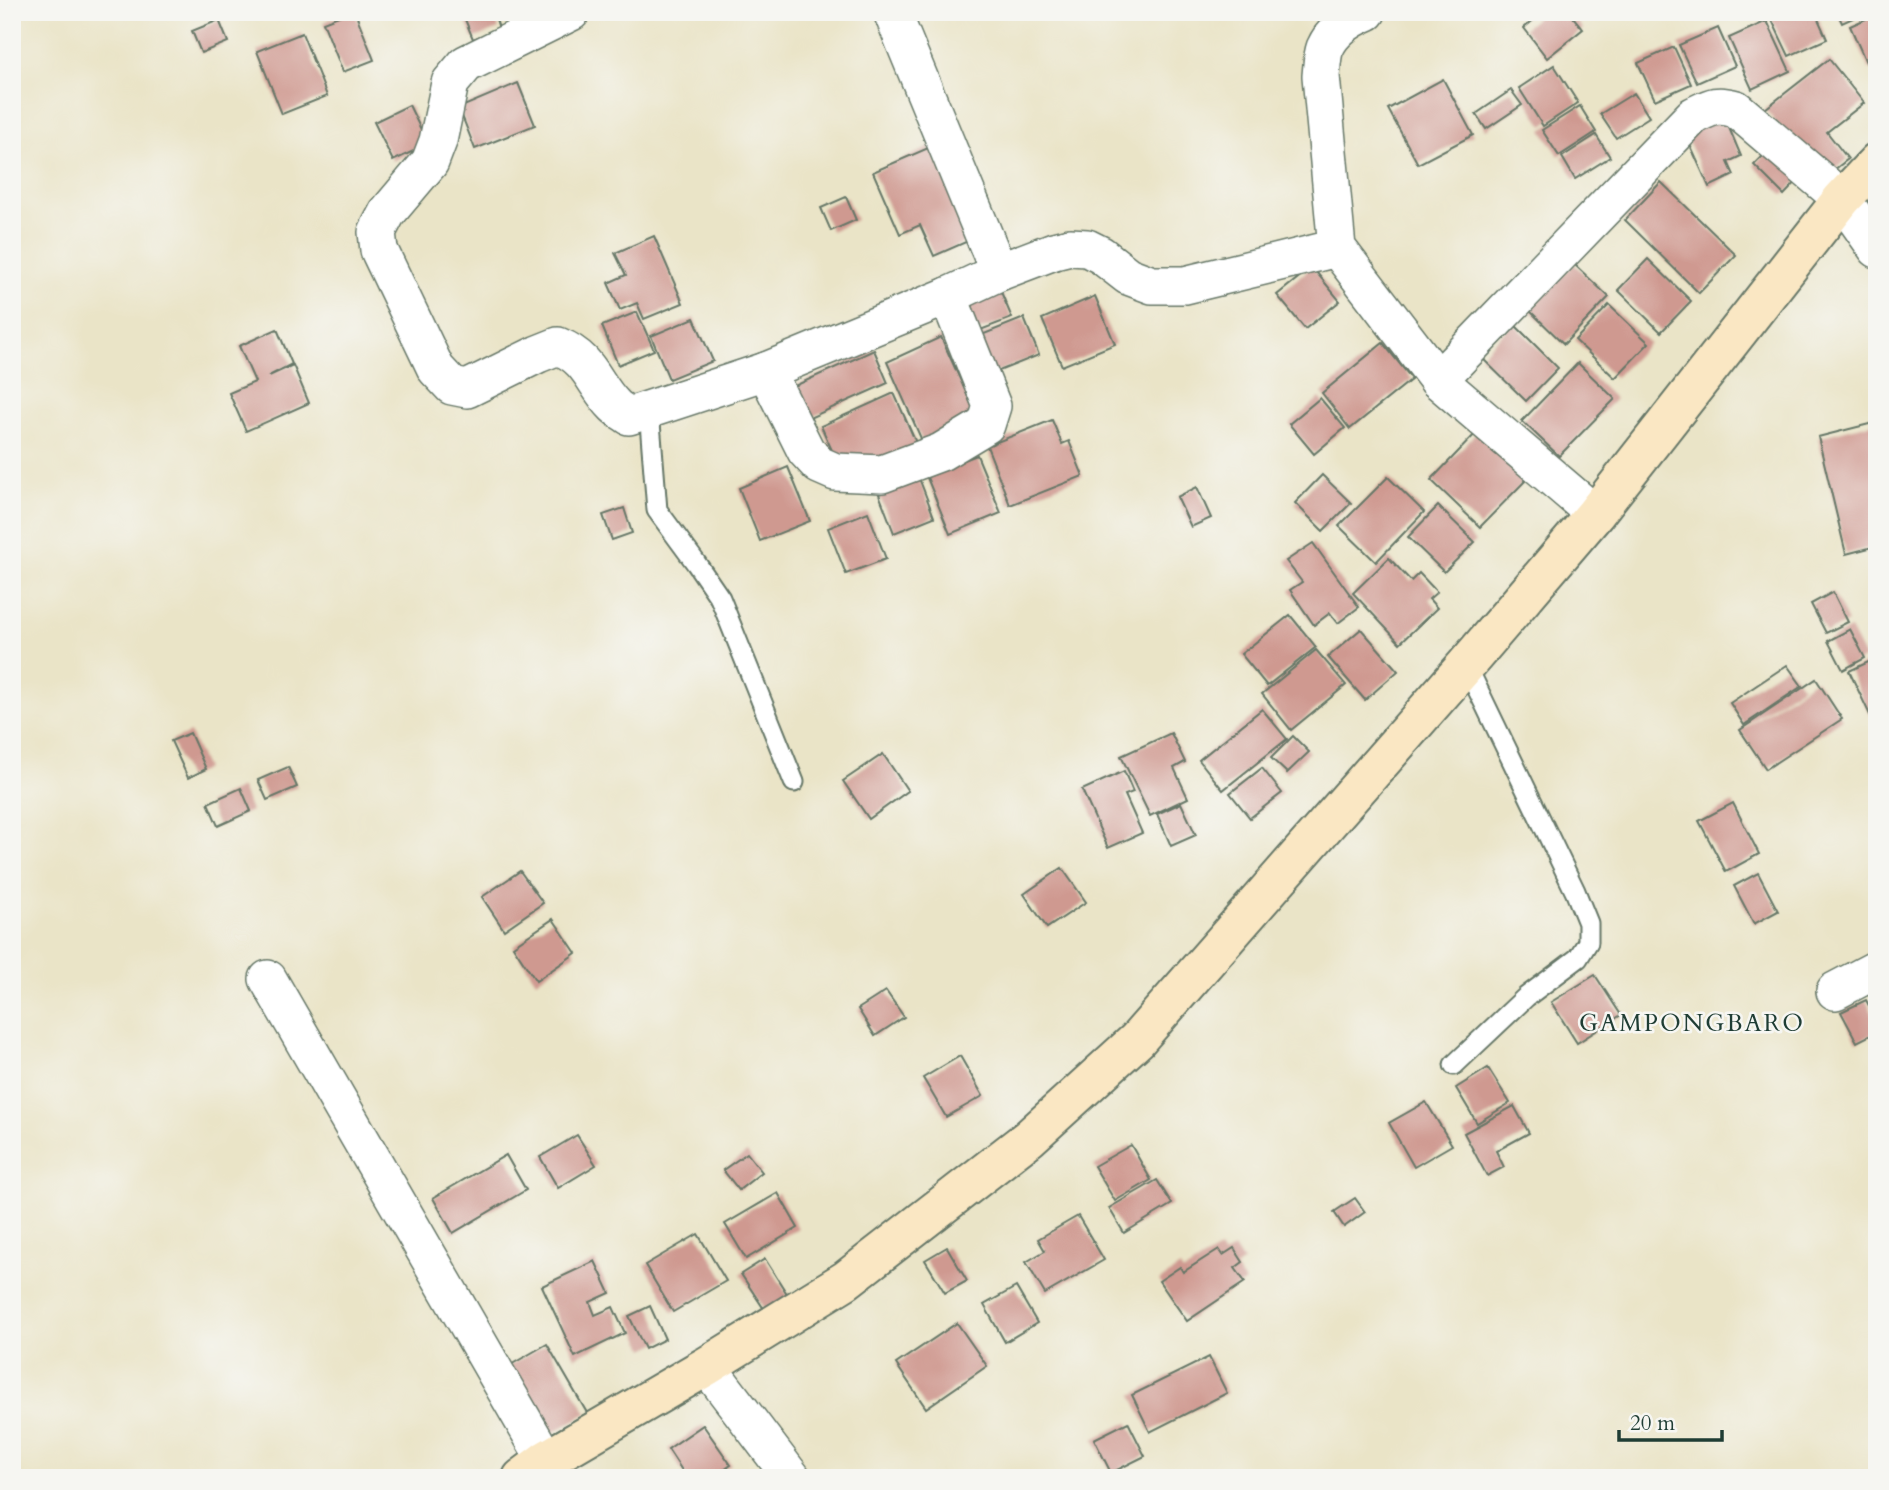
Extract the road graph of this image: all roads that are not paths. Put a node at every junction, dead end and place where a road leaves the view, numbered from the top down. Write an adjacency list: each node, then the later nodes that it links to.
1 (571, 12): 12 (street)
2 (892, 12): 8 (street)
3 (1367, 12): 6 (street)
4 (1877, 162): 5 (street)
5 (1842, 199): 7 (street); 11 (street); 13 (street)
6 (1337, 248): 8 (street); 11 (street)
7 (1877, 249)
8 (999, 272): 9 (street)
9 (948, 296): 10 (street); 10 (street)
10 (766, 370): 12 (street)
11 (1438, 380): 13 (street)
12 (649, 410): 15 (lane)
13 (1595, 514): 14 (street)
14 (1466, 665): 19 (lane); 20 (street)
15 (794, 782)
16 (1877, 969): 18 (street)
17 (268, 979): 21 (street)
18 (1835, 990)
19 (1454, 1065)
20 (707, 1366): 21 (street); 22 (street)
21 (534, 1469)
22 (792, 1478)

